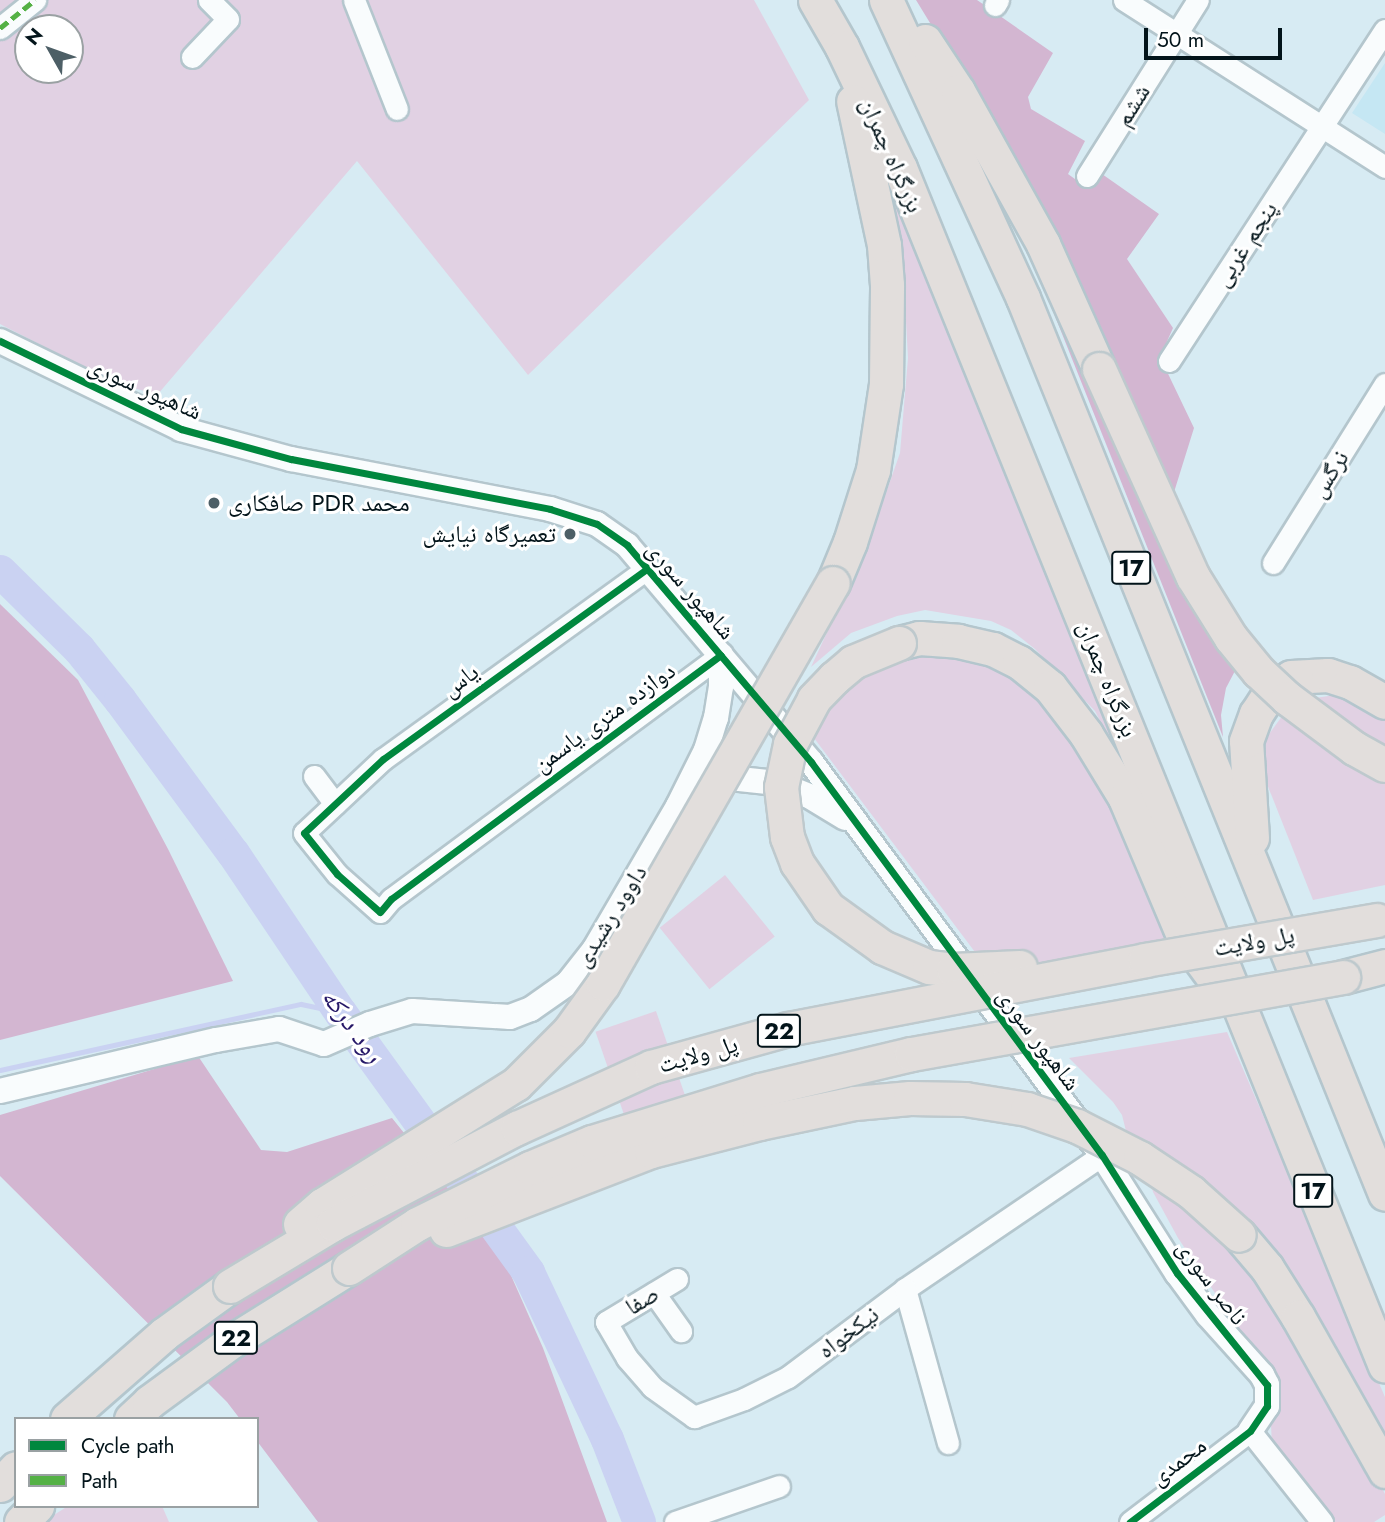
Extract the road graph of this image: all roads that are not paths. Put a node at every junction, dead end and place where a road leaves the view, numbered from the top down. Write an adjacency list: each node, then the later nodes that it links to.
1 (36, 0): 8 (street)
2 (209, 0): 12 (street)
3 (354, 0): 13 (street)
4 (815, 0): 11 (highway, بزرگراه چمران / 17)
5 (886, 0): 26 (highway, bridge); 33 (highway, 17)
6 (1124, 0): 10 (street)
7 (1198, 0): 10 (street, ششم)
8 (0, 28)
9 (1385, 30): 14 (street, پنجم غربی)
10 (1177, 34): 14 (street); 16 (street, ششم)
11 (842, 47): 39 (highway, بزرگراه چمران / 17); 47 (highway, bridge)
12 (192, 57)
13 (397, 108)
14 (1322, 127): 15 (street); 18 (street, پنجم غربی)
15 (1385, 167)
16 (1087, 176)
17 (0, 341): 21 (street, شاهپور سوری)
18 (1169, 360)
19 (1385, 384): 20 (street, نرگس)
20 (1273, 563)
21 (648, 568): 22 (street, شاهپور سوری); 29 (street, یاس)
22 (721, 655): 24 (street, شاهپور سوری); 30 (street, داوود رشیدی); 32 (street, دوازده متری یاسمن)
23 (1385, 702): 33 (highway)
24 (788, 734): 25 (street, شاهپور سوری); 30 (street)
25 (811, 762): 28 (street); 31 (street, شاهپور سوری)
26 (1385, 765)
27 (314, 776): 29 (street)
28 (793, 788): 30 (street); 31 (street)
29 (335, 804): 32 (street, یاس)
30 (678, 806): 40 (street, داوود رشیدی)
31 (855, 825): 42 (street, شاهپور سوری)
32 (304, 834)
33 (1255, 875): 41 (highway, 17)
34 (1382, 914): 35 (highway, پل ولایت / 22, bridge)
35 (1145, 960): 39 (highway, bridge); 47 (highway, پل ولایت / 22, bridge)
36 (1385, 966): 37 (highway, 22)
37 (1343, 977): 38 (highway); 45 (highway, 22, bridge)
38 (1385, 985)
39 (1242, 1016): 52 (highway, بزرگراه چمران / 17)
40 (0, 1091)
41 (1363, 1141): 43 (highway); 44 (highway, 17)
42 (1102, 1155): 48 (street, نیکخواه); 55 (street, ناصر سوری)
43 (1385, 1169)
44 (1385, 1194)
45 (349, 1268): 54 (highway, 22); 58 (highway, bridge)
46 (677, 1279): 49 (street, صفا)
47 (230, 1286): 53 (highway, 22)
48 (905, 1289): 50 (street, نیکخواه); 56 (street)
49 (654, 1293): 50 (street, صفا); 51 (street)
50 (606, 1322)
51 (681, 1331)
52 (1385, 1366)
53 (69, 1417)
54 (134, 1417)
55 (1250, 1431): 64 (street, محمدی); 65 (street)
56 (948, 1443)
57 (14, 1470): 59 (highway)
58 (1385, 1471)
59 (0, 1485)
60 (779, 1486): 63 (street)
61 (35, 1508): 62 (highway)
62 (21, 1522)
63 (675, 1522)
64 (1130, 1522)
65 (1322, 1522)

